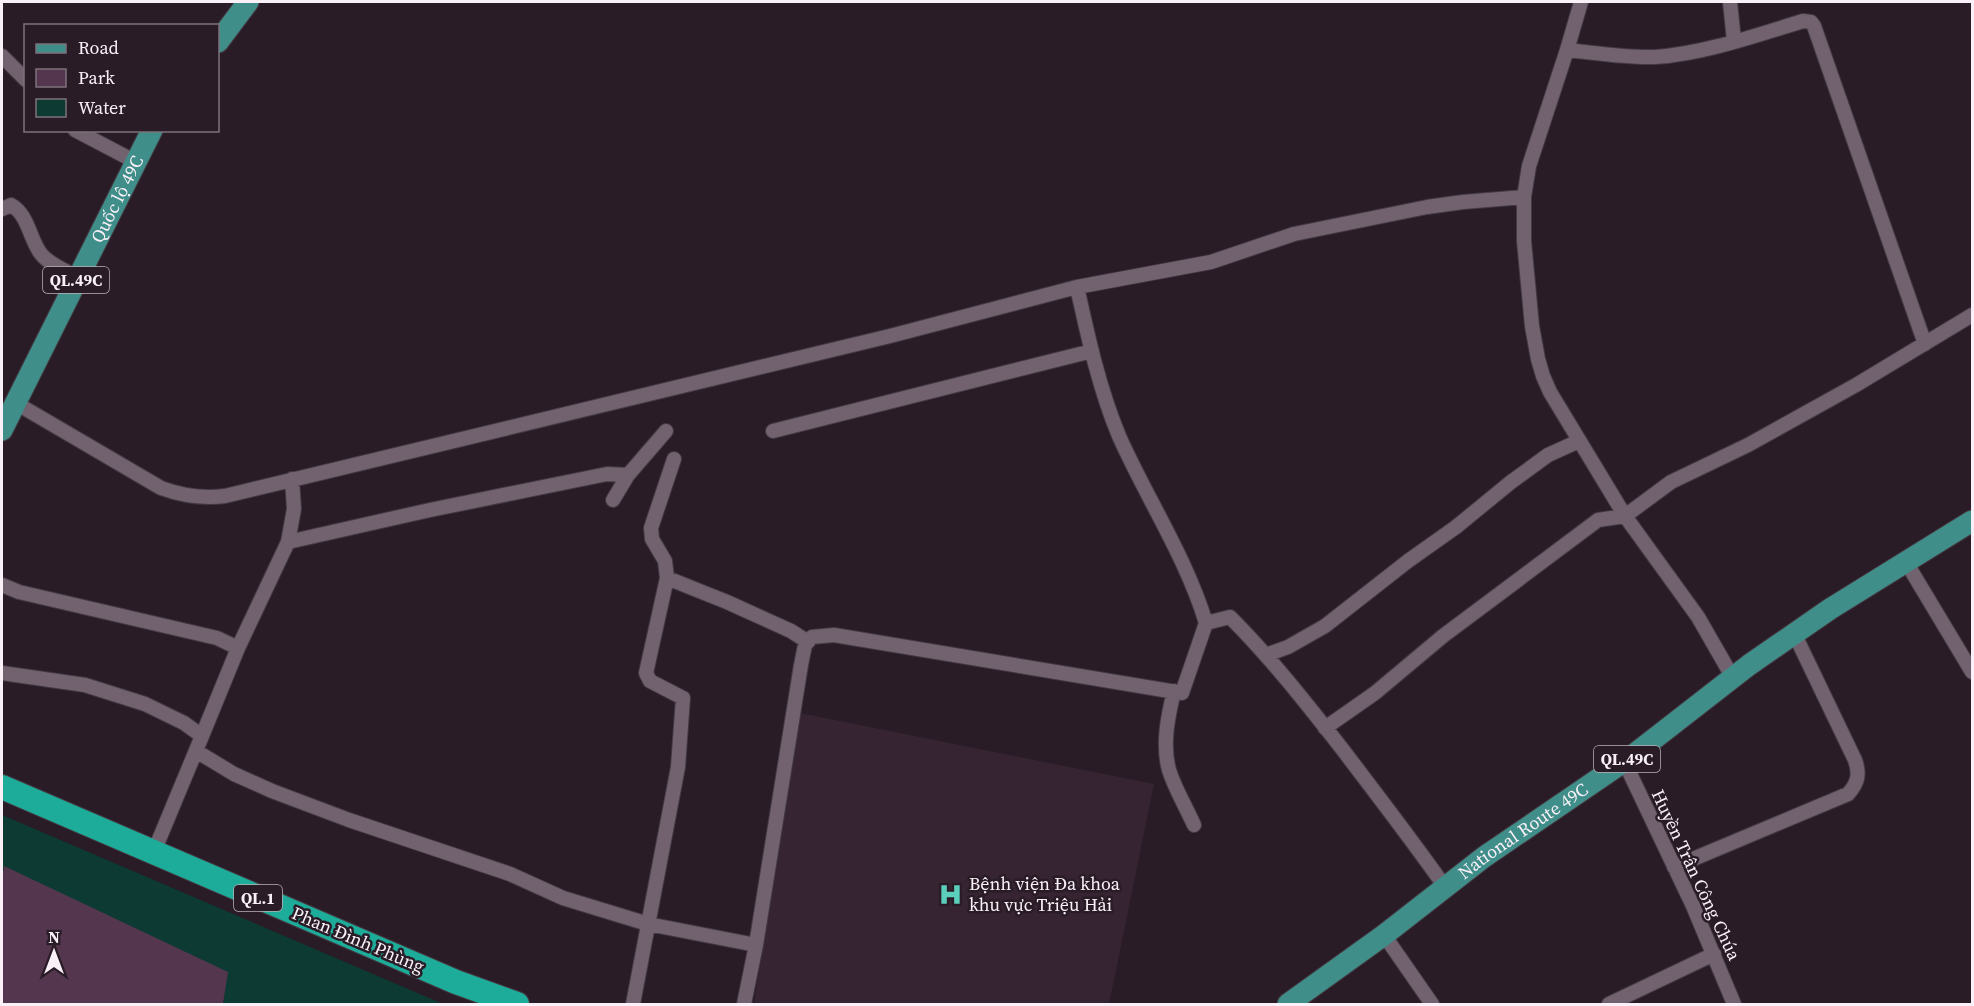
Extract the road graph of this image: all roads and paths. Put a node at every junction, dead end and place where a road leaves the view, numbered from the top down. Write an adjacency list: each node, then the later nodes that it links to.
1 (248, 2): 4 (main road)
2 (1581, 2): 6 (street)
3 (1730, 2): 5 (street)
4 (219, 41)
5 (1734, 41): 6 (street); 17 (street)
6 (1567, 50): 12 (street)
7 (2, 56): 8 (street)
8 (24, 78)
9 (79, 132): 11 (street)
10 (151, 132): 11 (main road, Quốc lộ 49C / QL.49C)
11 (136, 162): 14 (main road, Quốc lộ 49C / QL.49C)
12 (1524, 197): 15 (street); 23 (street)
13 (2, 208): 14 (street)
14 (78, 277): 19 (main road, Quốc lộ 49C / QL.49C)
15 (1077, 287): 18 (street); 26 (street)
16 (1972, 315): 17 (street)
17 (1925, 344): 28 (street)
18 (1092, 351): 22 (street); 34 (street)
19 (14, 402): 20 (main road, Quốc lộ 49C / QL.49C); 26 (street)
20 (2, 430)
21 (666, 431): 25 (street)
22 (773, 431)
23 (1579, 441): 28 (street); 38 (street)
24 (674, 459): 32 (street)
25 (628, 475): 27 (street); 30 (street)
26 (292, 479): 30 (street)
27 (613, 500)
28 (1625, 516): 41 (street); 43 (street)
29 (1972, 521): 31 (main road, National Route 49C / QL.49C)
30 (288, 542): 37 (street)
31 (1906, 562): 35 (main road, National Route 49C / QL.49C); 39 (street)
32 (667, 578): 36 (street); 52 (street)
33 (2, 585): 37 (street)
34 (1206, 622): 38 (street); 42 (street)
35 (1794, 633): 41 (main road, National Route 49C / QL.49C); 50 (street)
36 (808, 642): 42 (street); 54 (street)
37 (238, 648): 44 (street)
38 (1266, 655): 43 (street)
39 (1972, 672)
40 (2, 673): 44 (street)
41 (1733, 678): 46 (main road, National Route 49C / QL.49C)
42 (1174, 691): 48 (street)
43 (1325, 728): 51 (street)
44 (202, 736): 45 (street)
45 (196, 751): 49 (street); 52 (street)
46 (1624, 761): 50 (street, Huyền Trân Công Chúa); 51 (main road, National Route 49C / QL.49C)
47 (2, 788): 49 (highway, Phan Đình Phùng / QL.1)
48 (1194, 825)
49 (153, 854): 56 (highway, Phan Đình Phùng / QL.1)
50 (1674, 867): 55 (street, Huyền Trân Công Chúa)
51 (1445, 887): 53 (main road, National Route 49C / QL.49C)
52 (648, 924): 54 (street); 57 (street)
53 (1384, 935): 59 (main road, National Route 49C / QL.49C); 60 (street)
54 (756, 945): 58 (street)
55 (1714, 954): 61 (street); 62 (street, Huyền Trân Công Chúa)
56 (517, 1005)
57 (633, 1005)
58 (744, 1005)
59 (1287, 1005)
60 (1432, 1005)
61 (1609, 1005)
62 (1734, 1005)

